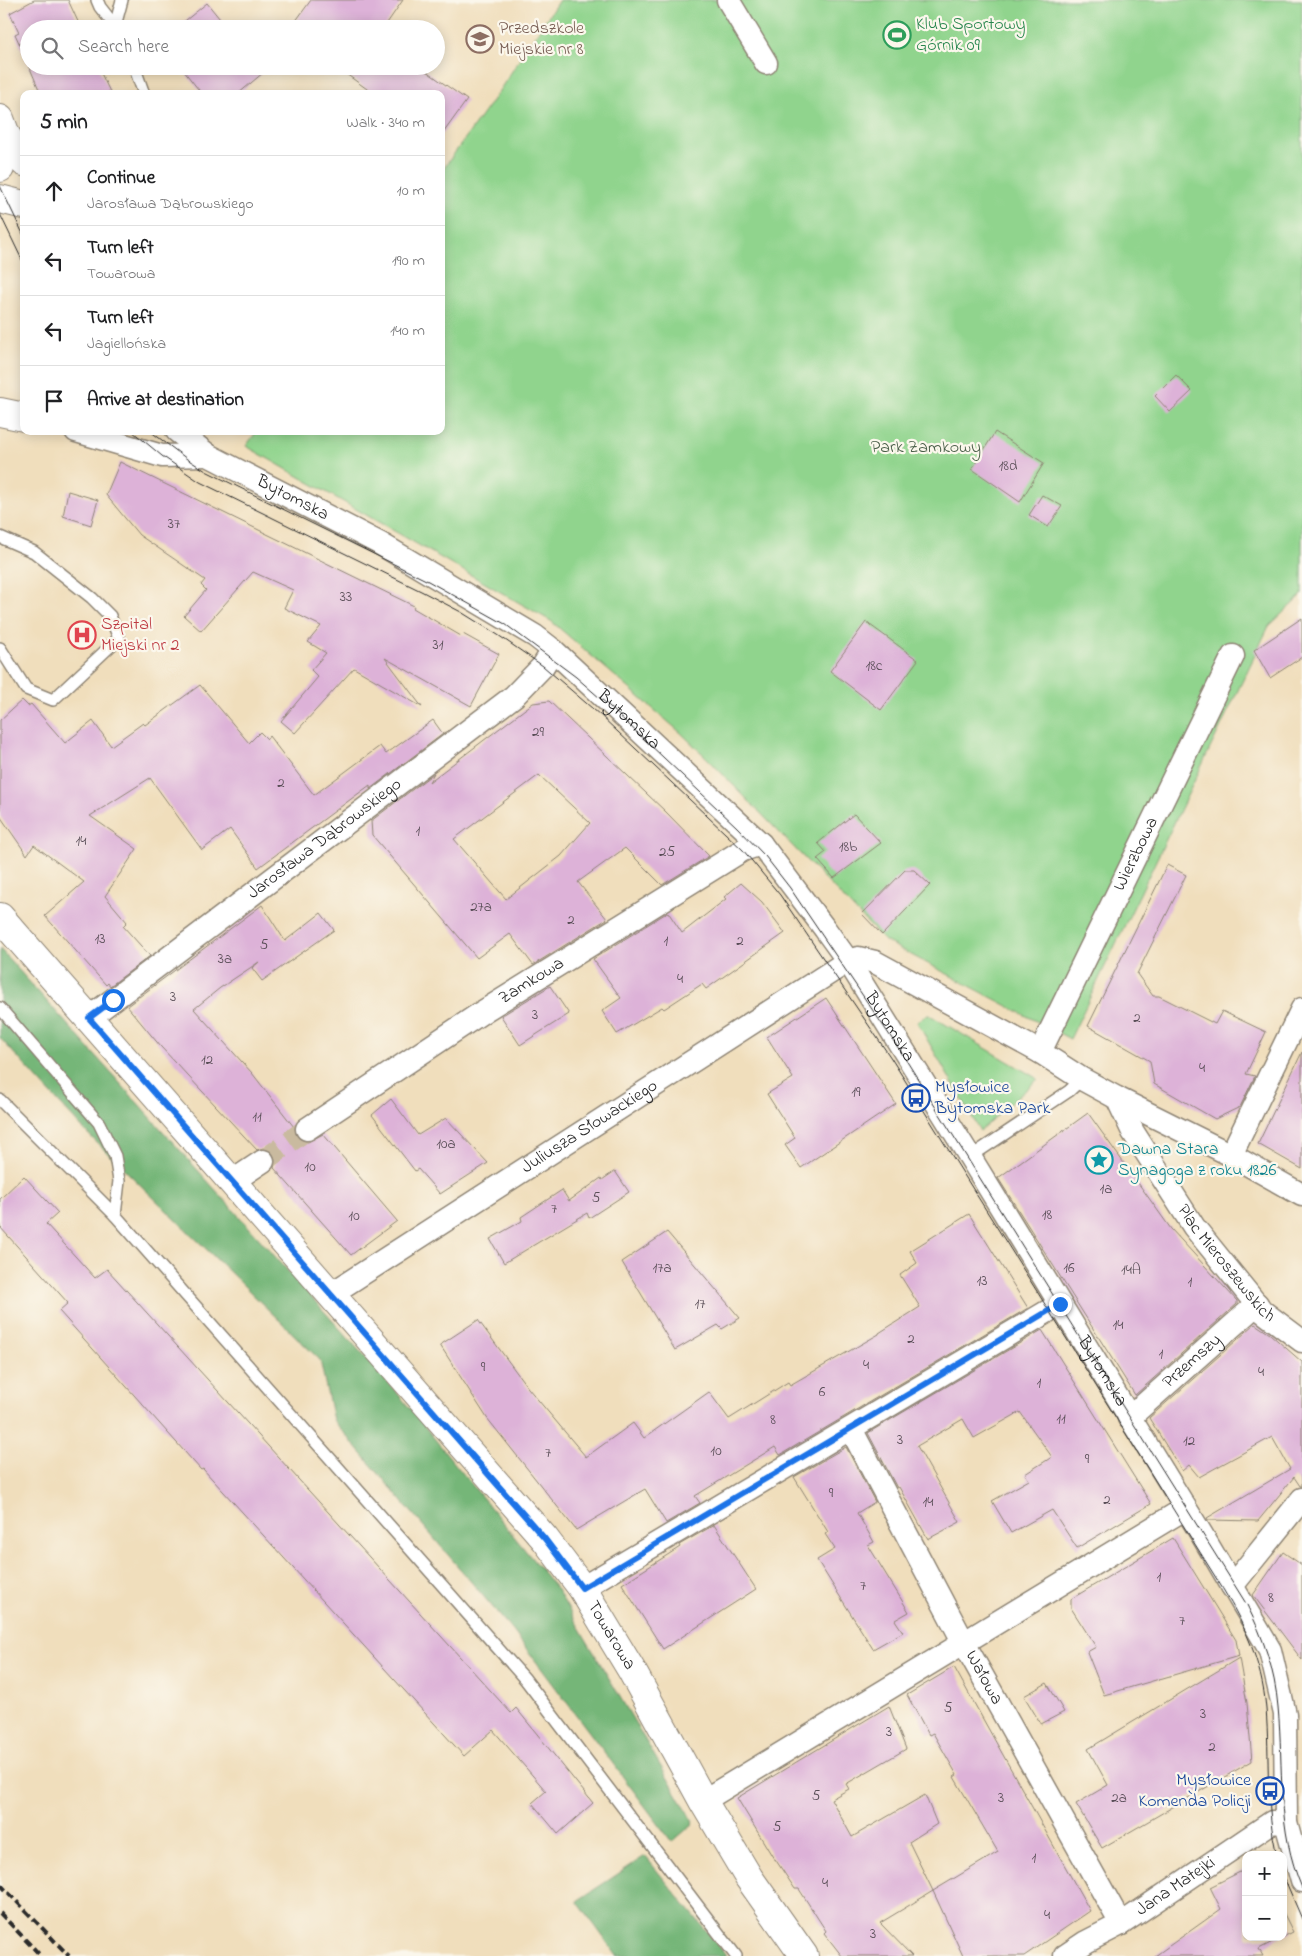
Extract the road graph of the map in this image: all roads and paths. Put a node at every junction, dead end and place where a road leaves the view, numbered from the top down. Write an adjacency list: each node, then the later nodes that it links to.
1 (97, 0): 4 (lane)
2 (122, 0): 5 (lane)
3 (728, 0): 6 (street)
4 (110, 20)
5 (118, 20)
6 (766, 63)
7 (137, 75): 8 (lane)
8 (143, 90)
9 (3, 127): 10 (street); 11 (street)
10 (20, 155)
11 (0, 168)
12 (0, 199): 13 (street)
13 (20, 204)
14 (90, 435): 16 (street, Bytomska)
15 (182, 435): 16 (street, Bytomska)
16 (208, 455): 19 (street, Bytomska)
17 (0, 537): 18 (lane)
18 (0, 648)
19 (553, 650): 21 (street, Bytomska); 26 (street, Jarosława Dąbrowskiego)
20 (1233, 656): 27 (street, Wierzbowa)
21 (761, 844): 23 (street, Bytomska); 31 (street, Zamkowa)
22 (0, 917): 26 (street, Towarowa)
23 (848, 961): 27 (street); 33 (street, Bytomska); 38 (street, Juliusza Słowackiego)
24 (0, 1008): 37 (lane)
25 (1302, 1009): 32 (street)
26 (89, 1018): 35 (street, Towarowa)
27 (1040, 1052): 28 (street)
28 (1082, 1079): 29 (street); 33 (lane)
29 (1117, 1098): 32 (street); 40 (street, Plac Mieroszewskich)
30 (0, 1100): 37 (lane)
31 (307, 1129)
32 (1231, 1155): 36 (street)
33 (970, 1157): 39 (street, Bytomska)
34 (263, 1161): 35 (street)
35 (233, 1181): 38 (street, Towarowa)
36 (1302, 1196)
37 (114, 1215): 54 (lane)
38 (331, 1294): 47 (street, Towarowa)
39 (1060, 1304): 42 (street, Bytomska); 43 (street)
40 (1257, 1304): 41 (street, Plac Mieroszewskich); 42 (street, Przemszy)
41 (1302, 1341)
42 (1129, 1418): 45 (street, Bytomska)
43 (851, 1429): 47 (street); 48 (street, Wałowa)
44 (1302, 1499): 46 (street)
45 (1186, 1510): 46 (street, Bytomska); 48 (street)
46 (1232, 1586): 49 (street, Bytomska)
47 (582, 1588): 50 (street, Towarowa)
48 (964, 1643): 50 (street); 53 (street, Wałowa)
49 (1293, 1730): 51 (street, Bytomska)
50 (703, 1801): 55 (street, Towarowa)
51 (1286, 1823): 52 (street, Bytomska); 53 (street, Jana Matejki)
52 (1302, 1881)
53 (1122, 1924): 56 (street, Jana Matejki)
54 (736, 1956)
55 (804, 1956)
56 (1065, 1956)

